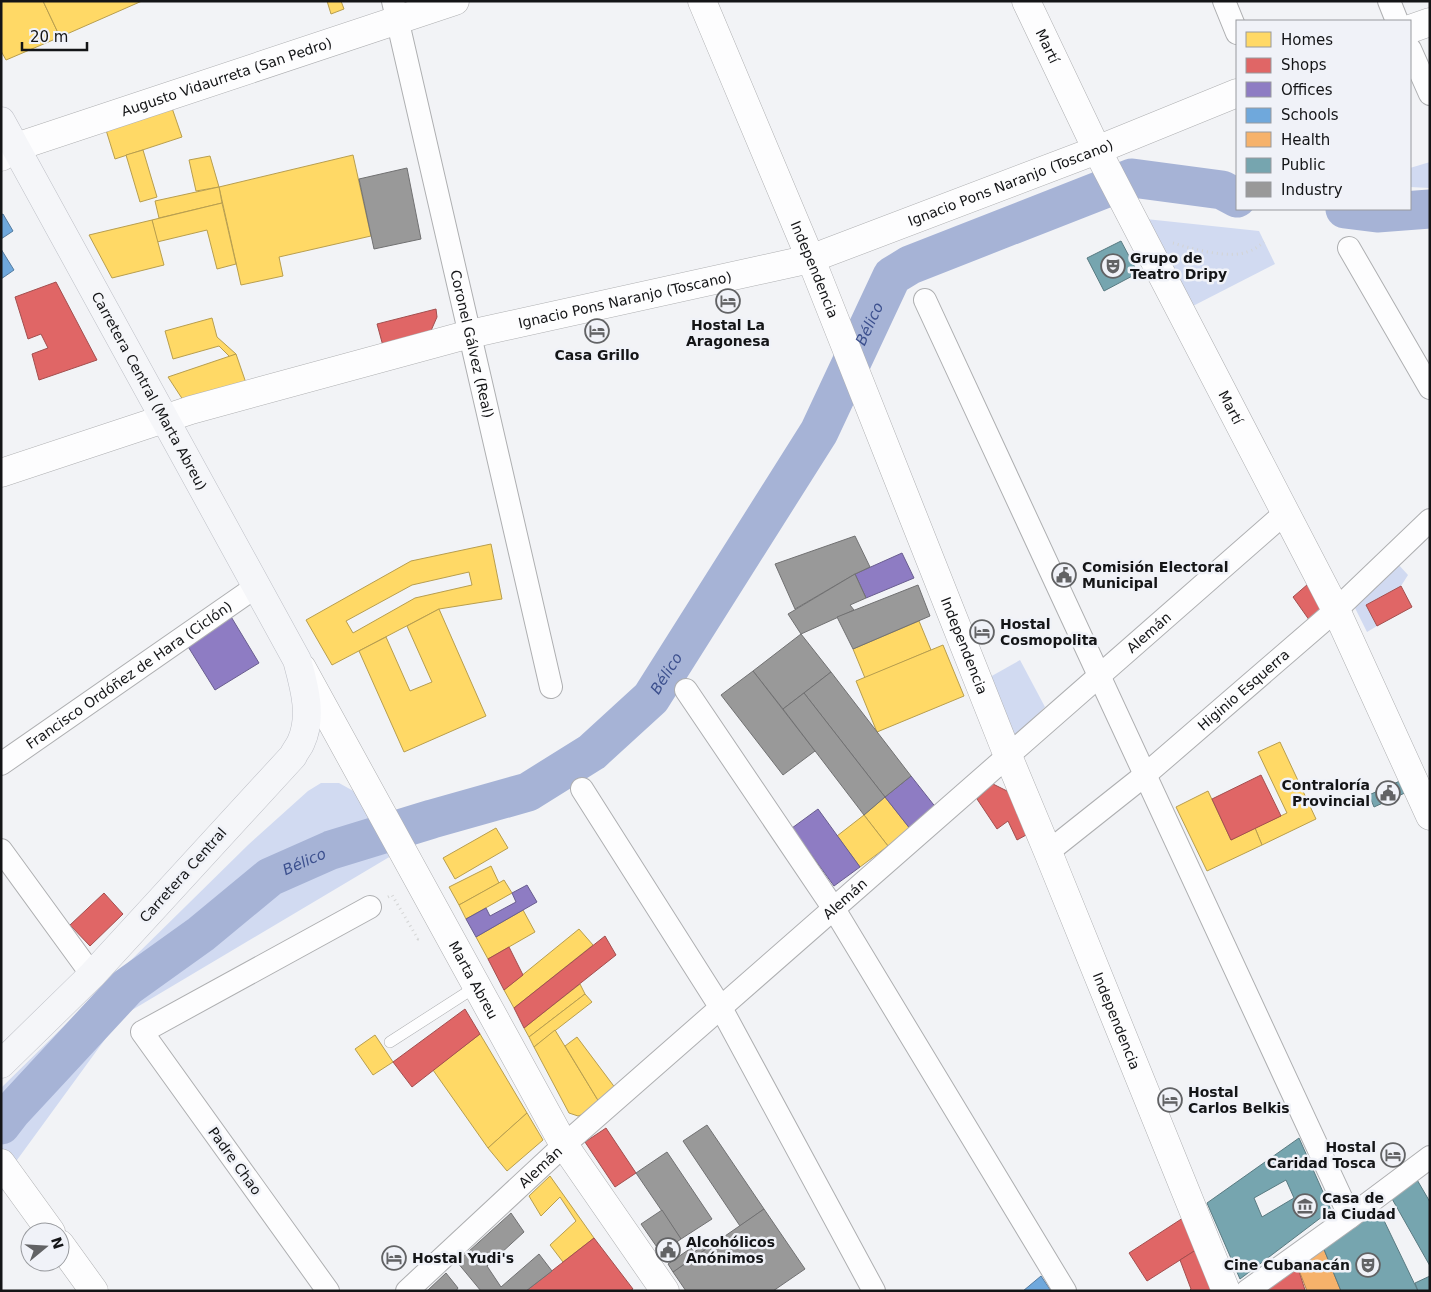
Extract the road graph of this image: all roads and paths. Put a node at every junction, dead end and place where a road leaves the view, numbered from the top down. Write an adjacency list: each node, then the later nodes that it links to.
1 (455, 1): 6 (street, Augusto Vidaurreta (San Pedro))
2 (702, 1): 20 (street, Independencia)
3 (1026, 1): 16 (street, Martí)
4 (1224, 1): 10 (street)
5 (1389, 1): 7 (street)
6 (396, 11): 15 (street, Augusto Vidaurreta (San Pedro)); 22 (street, Coronel Gálvez (Real))
7 (1398, 20)
8 (1430, 22): 9 (street)
9 (1411, 29)
10 (1236, 31)
11 (1411, 51): 13 (street)
12 (1236, 93): 16 (street, Ignacio Pons Naranjo (Toscano))
13 (1430, 94)
14 (1, 121): 15 (main road, Carretera Central (Marta Abreu))
15 (9, 152): 24 (main road, Carretera Central (Marta Abreu))
16 (1100, 157): 20 (street, Ignacio Pons Naranjo (Toscano)); 26 (street, Martí)
17 (1264, 242): 18 (path)
18 (1172, 243)
19 (1349, 248): 23 (street)
20 (813, 265): 22 (street, Ignacio Pons Naranjo (Toscano)); 34 (street, Independencia)
21 (925, 300): 31 (street)
22 (470, 334): 24 (street, Ignacio Pons Naranjo (Toscano)); 32 (street, Coronel Gálvez (Real))
23 (1430, 388)
24 (165, 418): 25 (street, Ignacio Pons Naranjo (Toscano)); 28 (main road, Carretera Central (Marta Abreu))
25 (1, 473)
26 (1285, 513): 29 (street, Martí); 31 (street, Alemán)
27 (1430, 520): 29 (street, Higinio Esquerra)
28 (257, 586): 30 (main road, Carretera Central (Marta Abreu)); 35 (street, Francisco Ordóñez de Hara (Ciclón))
29 (1336, 610): 36 (street, Higinio Esquerra); 38 (street, Martí)
30 (298, 660): 45 (main road, Carretera Central); 46 (street, Marta Abreu)
31 (1099, 676): 34 (street, Alemán); 36 (street)
32 (551, 687)
33 (686, 690): 43 (street)
34 (1008, 756): 40 (street, Independencia); 43 (street, Alemán)
35 (1, 764)
36 (1145, 775): 40 (street, Higinio Esquerra); 53 (street)
37 (582, 789): 47 (street)
38 (1430, 816)
39 (1, 850): 45 (street)
40 (1048, 852): 62 (street, Independencia)
41 (392, 895): 44 (path)
42 (370, 907): 57 (street, Padre Chao)
43 (834, 909): 47 (street, Alemán); 61 (street)
44 (418, 939)
45 (92, 975): 49 (main road, Carretera Central)
46 (477, 986): 48 (lane); 50 (street, Marta Abreu)
47 (721, 1008): 50 (street, Alemán); 60 (street)
48 (390, 1042)
49 (1, 1064)
50 (564, 1146): 58 (street, Alemán); 59 (street, Marta Abreu)
51 (1430, 1157): 53 (street)
52 (7, 1171): 54 (street)
53 (1350, 1217): 63 (street)
54 (44, 1222)
55 (70, 1258): 56 (street)
56 (94, 1291)
57 (328, 1291)
58 (407, 1291)
59 (664, 1291)
60 (874, 1291)
61 (1066, 1291)
62 (1226, 1291)
63 (1247, 1291)

